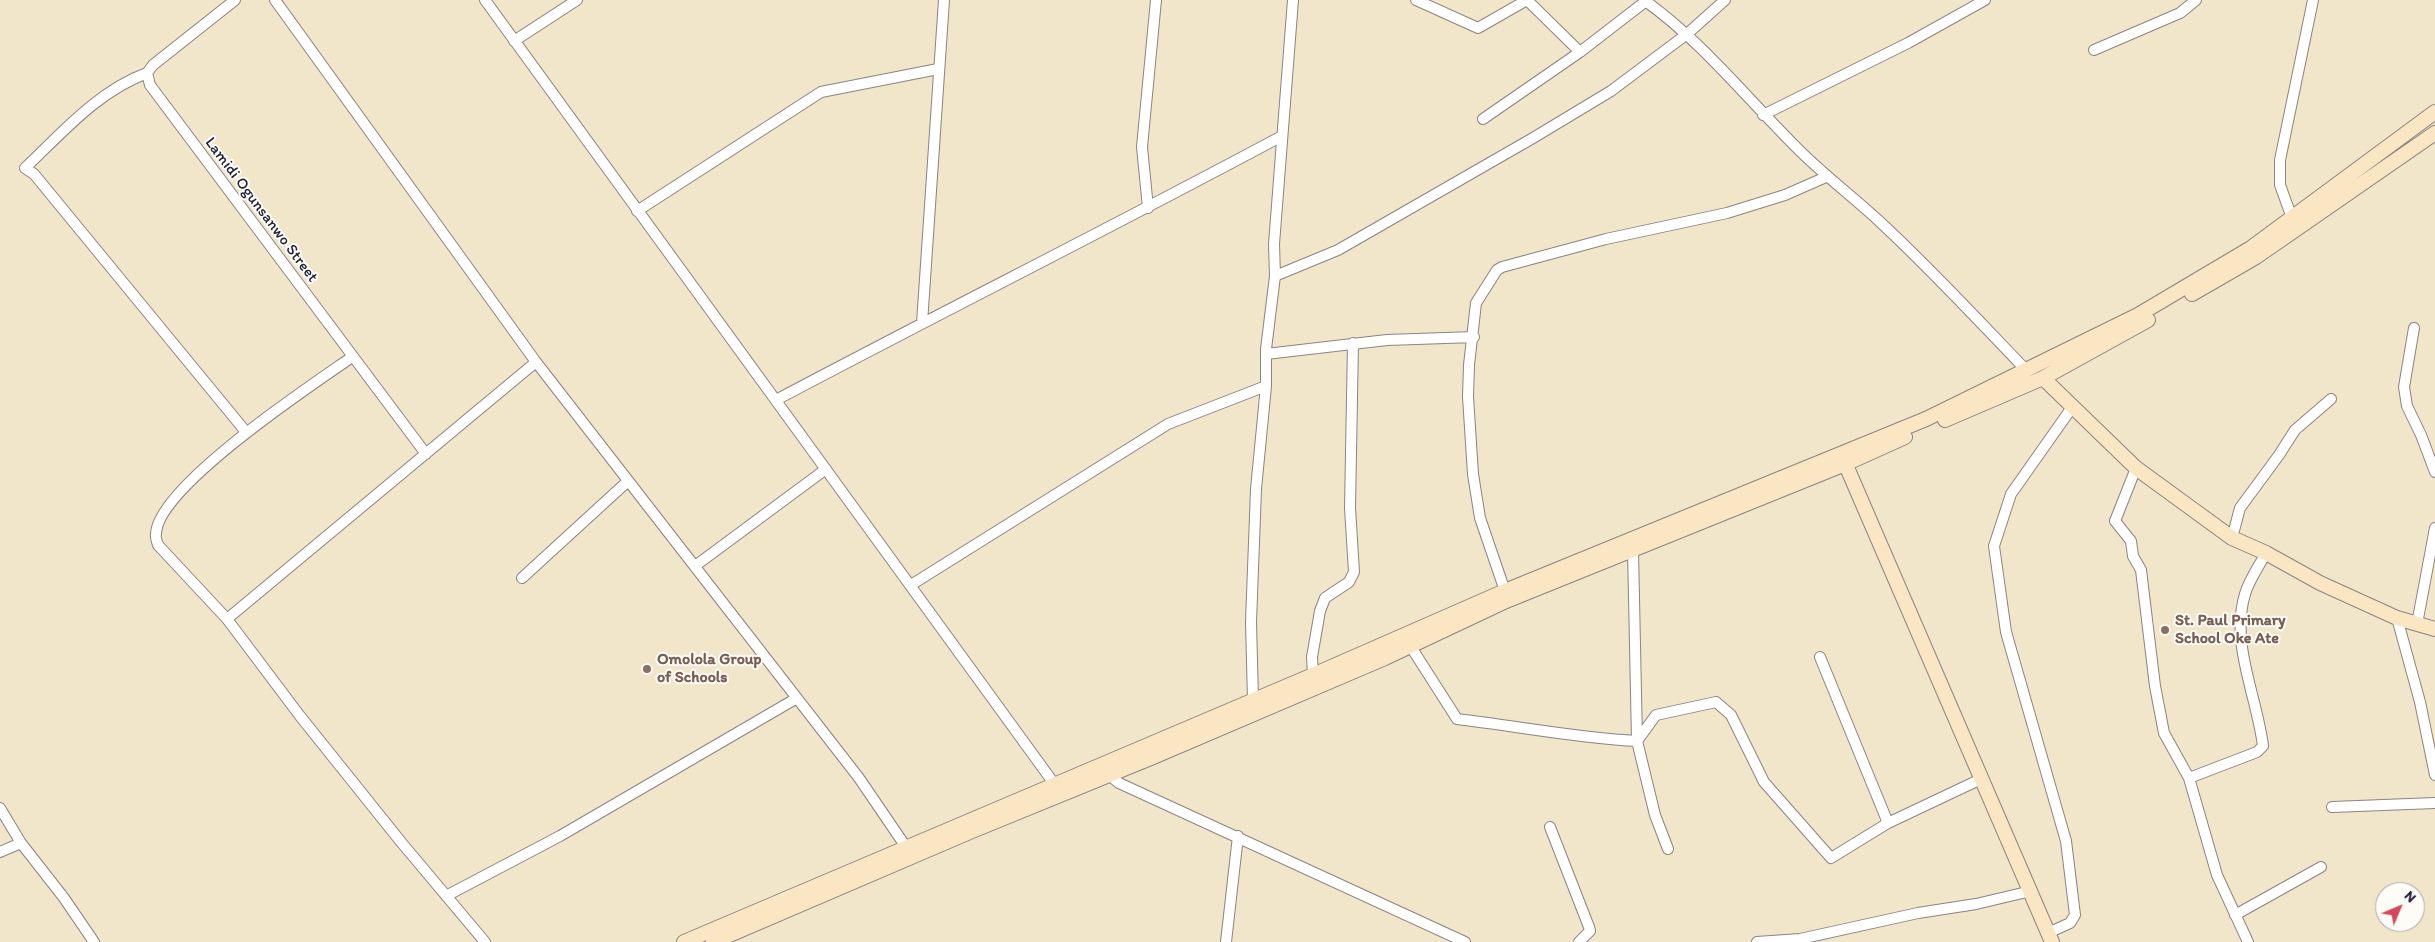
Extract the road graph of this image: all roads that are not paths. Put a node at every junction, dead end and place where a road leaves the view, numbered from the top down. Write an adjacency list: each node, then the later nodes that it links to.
1 (235, 0): 19 (street)
2 (275, 0): 36 (street)
3 (485, 0): 15 (street)
4 (577, 0): 15 (street)
5 (944, 0): 18 (street)
6 (1156, 0): 26 (street)
7 (1293, 0): 24 (street)
8 (1416, 0): 17 (street)
9 (1645, 0): 14 (street); 17 (street)
10 (1725, 0): 14 (street)
11 (1985, 0): 21 (street)
12 (2196, 0): 16 (street)
13 (2313, 0): 28 (street)
14 (1687, 34): 21 (street); 29 (street)
15 (514, 41): 27 (street)
16 (2094, 50)
17 (1580, 52): 22 (street)
18 (938, 69): 27 (street); 30 (street)
19 (147, 73): 35 (street, Lamidi Ogunsanwo Street); 43 (street)
20 (2435, 112): 28 (main road)
21 (1763, 115): 25 (street)
22 (1483, 119)
23 (2435, 133): 38 (main road)
24 (1282, 136): 26 (street); 29 (street)
25 (1826, 177): 32 (street); 37 (street)
26 (1148, 208): 30 (street)
27 (637, 211): 41 (street)
28 (2292, 218): 37 (main road)
29 (1275, 276): 34 (street)
30 (922, 323): 41 (street)
31 (2414, 328): 48 (street)
32 (1474, 337): 33 (street); 57 (street)
33 (1353, 343): 34 (street); 64 (street)
34 (1266, 354): 39 (street)
35 (352, 356): 43 (street); 44 (street, Lamidi Ogunsanwo Street)
36 (536, 362): 44 (street); 49 (street)
37 (2027, 371): 45 (main road)
38 (2043, 378): 42 (main road); 45 (main road)
39 (1266, 386): 56 (street); 66 (street)
40 (2331, 399): 51 (street)
41 (776, 400): 47 (street)
42 (2073, 406): 46 (main road); 87 (street)
43 (246, 432): 59 (street)
44 (426, 454): 59 (street)
45 (1843, 459): 52 (main road); 57 (main road); 71 (main road)
46 (2136, 468): 51 (main road); 70 (street)
47 (826, 469): 54 (street); 56 (street)
48 (2435, 472)
49 (628, 481): 54 (street); 55 (street)
50 (2435, 528): 60 (street)
51 (2232, 538): 53 (main road)
52 (1633, 550): 62 (main road); 67 (street)
53 (2266, 553): 58 (main road); 70 (street)
54 (695, 566): 65 (street)
55 (522, 578)
56 (911, 585): 72 (street)
57 (1505, 591): 64 (main road)
58 (2397, 618): 60 (main road); 69 (street)
59 (227, 619): 85 (street)
60 (2418, 624): 61 (main road)
61 (2435, 629)
62 (1411, 647): 67 (street); 68 (main road)
63 (1820, 658): 76 (street)
64 (1313, 675): 66 (main road)
65 (797, 698): 80 (street); 85 (street)
66 (1253, 700): 72 (main road)
67 (1636, 741): 76 (street); 81 (street)
68 (1109, 775): 72 (main road); 78 (street)
69 (2435, 775)
70 (2189, 778): 86 (street)
71 (1981, 779): 76 (street); 84 (main road)
72 (1058, 790): 80 (main road); 91 (main road)
73 (2435, 803): 74 (street)
74 (2332, 807)
75 (0, 808): 79 (street)
76 (1888, 823)
77 (1550, 827): 94 (street)
78 (1238, 836): 92 (street); 93 (street)
79 (21, 843): 82 (street); 88 (street)
80 (906, 847): 90 (main road)
81 (1668, 849)
82 (0, 852)
83 (2321, 867): 86 (street)
84 (2031, 891): 87 (main road); 95 (street)
85 (446, 896): 89 (street)
86 (2235, 915): 96 (street)
87 (2050, 938)
88 (94, 942)
89 (485, 942)
90 (684, 942)
91 (713, 942)
92 (1226, 942)
93 (1465, 942)
94 (1580, 942)
95 (1757, 942)
96 (2248, 942)

